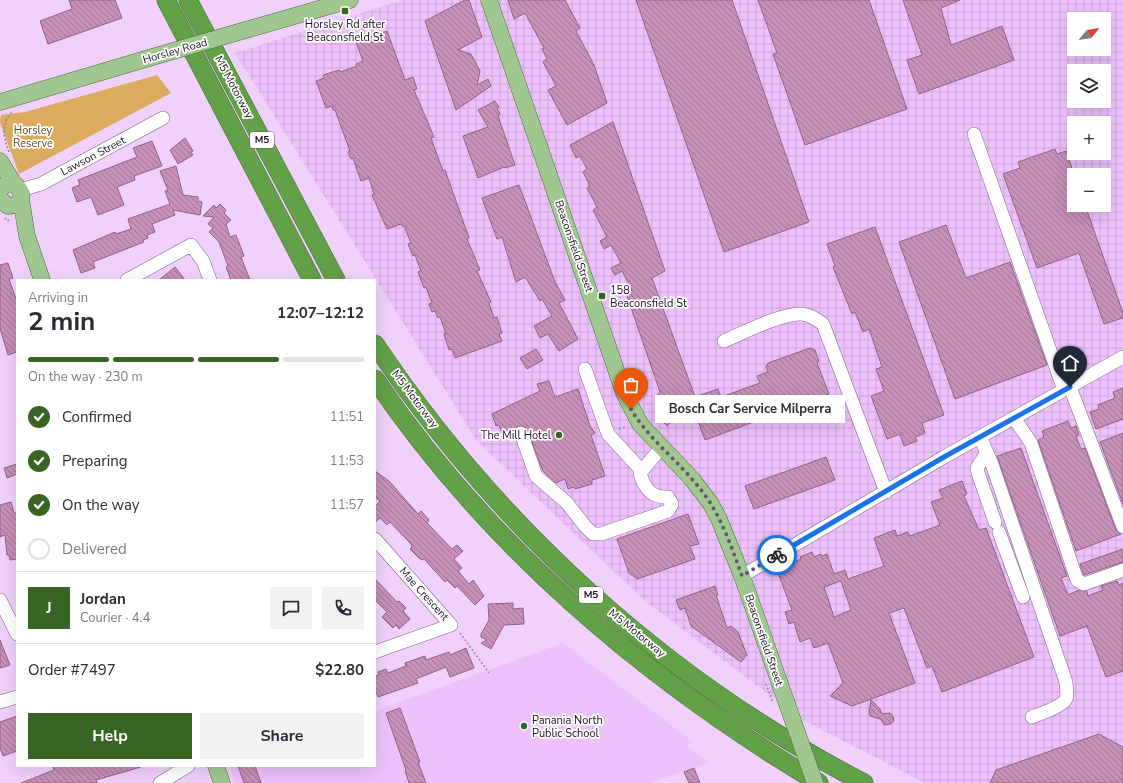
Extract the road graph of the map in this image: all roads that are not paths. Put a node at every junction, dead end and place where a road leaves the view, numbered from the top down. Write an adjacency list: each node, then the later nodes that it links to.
1 (166, 0): 14 (highway, M5 Motorway / M5)
2 (188, 0): 15 (highway, M5 Motorway / M5)
3 (350, 0): 5 (main road, Horsley Road, bridge)
4 (489, 0): 25 (main road, Beaconsfield Street)
5 (9, 101): 6 (main road)
6 (0, 115)
7 (163, 118): 10 (street, Lawson Street)
8 (974, 134): 21 (street)
9 (5, 157): 10 (main road)
10 (7, 194): 11 (main road)
11 (42, 279)
12 (129, 279): 13 (street)
13 (210, 279)
14 (311, 279)
15 (335, 279)
16 (724, 341): 28 (street)
17 (376, 345): 46 (highway, M5 Motorway / M5)
18 (1123, 357): 21 (street)
19 (585, 369): 27 (street)
20 (376, 380): 45 (highway, M5 Motorway / M5)
21 (1067, 389): 22 (street); 29 (street)
22 (1014, 418): 24 (street); 31 (street)
23 (521, 433): 27 (street)
24 (980, 437): 26 (street); 28 (street)
25 (661, 448): 27 (street); 32 (main road, Beaconsfield Street)
26 (987, 452): 33 (street); 33 (street)
27 (642, 471)
28 (886, 492): 32 (street)
29 (1123, 527)
30 (376, 540): 36 (street, Mae Crescent)
31 (1123, 570)
32 (742, 576): 44 (main road, Beaconsfield Street, bridge)
33 (1036, 593): 39 (street)
34 (0, 600): 35 (street)
35 (16, 632)
36 (376, 652)
37 (16, 697): 38 (street)
38 (0, 702)
39 (1032, 717)
40 (186, 767): 42 (street)
41 (216, 767): 43 (main road)
42 (160, 783)
43 (222, 783)
44 (815, 783)
45 (819, 783)
46 (864, 783)

